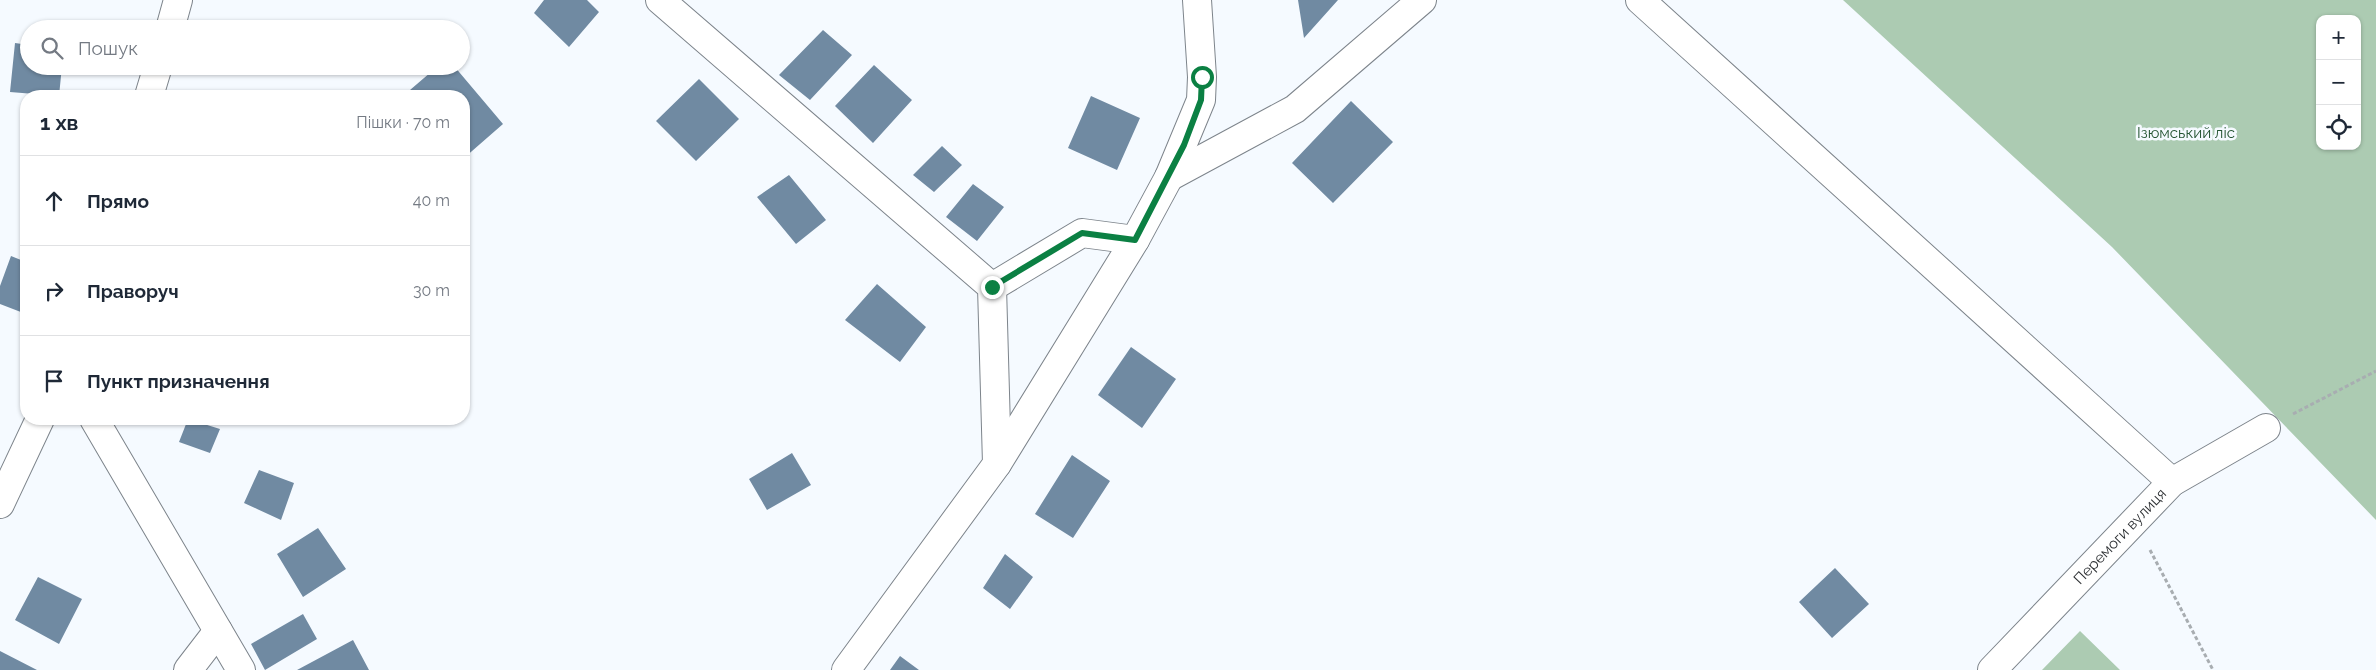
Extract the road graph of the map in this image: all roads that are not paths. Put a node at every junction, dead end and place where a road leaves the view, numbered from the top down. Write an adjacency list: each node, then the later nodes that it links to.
1 (178, 0): 6 (street)
2 (660, 0): 11 (street)
3 (1197, 0): 9 (street)
4 (1422, 0): 9 (street)
5 (1640, 0): 16 (street)
6 (172, 20)
7 (155, 75): 8 (street)
8 (151, 90)
9 (1169, 177): 10 (street)
10 (1135, 240): 11 (street); 15 (street)
11 (992, 287): 15 (street)
12 (37, 425): 17 (street)
13 (98, 425): 18 (street)
14 (2266, 428): 16 (street, Перемоги вулиця)
15 (997, 464): 21 (street)
16 (2172, 482): 22 (street, Перемоги вулиця)
17 (0, 504)
18 (218, 631): 19 (street); 20 (street)
19 (188, 670)
20 (241, 670)
21 (846, 670)
22 (1992, 670)

